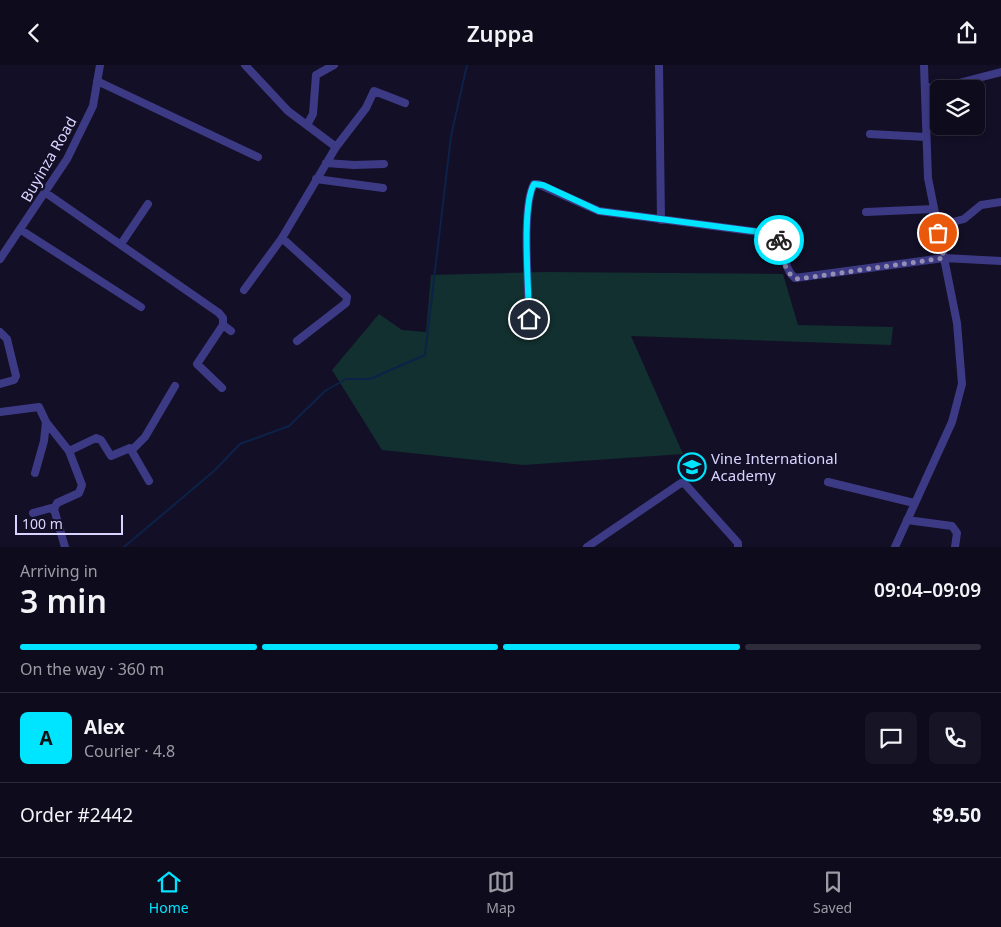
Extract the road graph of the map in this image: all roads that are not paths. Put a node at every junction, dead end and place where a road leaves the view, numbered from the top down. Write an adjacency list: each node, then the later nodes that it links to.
1 (100, 65): 7 (street, Buyinza Road)
2 (245, 65): 10 (street)
3 (334, 65): 10 (street)
4 (659, 65): 26 (street)
5 (924, 65): 8 (street)
6 (1001, 72): 8 (street)
7 (97, 81): 15 (street); 21 (street, Buyinza Road)
8 (925, 88): 12 (street)
9 (405, 103): 13 (street)
10 (307, 125): 13 (street)
11 (870, 135): 12 (street)
12 (926, 137): 24 (street)
13 (336, 147): 14 (street)
14 (330, 155): 16 (street); 18 (street)
15 (258, 157)
16 (326, 163): 18 (street); 19 (street)
17 (384, 163): 18 (street)
18 (338, 164)
19 (316, 179): 20 (street); 29 (street)
20 (383, 188)
21 (46, 193): 28 (street, Buyinza Road); 30 (street)
22 (1001, 202): 27 (street)
23 (148, 204): 30 (street)
24 (934, 209): 25 (street); 27 (street)
25 (866, 212)
26 (661, 220): 31 (street); 36 (street)
27 (937, 226): 31 (street)
28 (21, 229): 32 (street, Buyinza Road); 35 (street)
29 (282, 238): 34 (street); 40 (street)
30 (121, 244): 37 (street)
31 (944, 258): 33 (street); 51 (street)
32 (0, 259)
33 (1001, 261)
34 (244, 290)
35 (141, 307)
36 (529, 319)
37 (223, 325): 38 (street); 43 (street)
38 (231, 331)
39 (0, 332): 41 (street)
40 (297, 341)
41 (0, 384)
42 (175, 386): 46 (street)
43 (222, 388)
44 (0, 412): 45 (street)
45 (46, 422): 47 (street); 48 (street)
46 (132, 450): 47 (street); 49 (street)
47 (69, 451): 52 (street)
48 (35, 473)
49 (149, 481)
50 (828, 482): 51 (street)
51 (914, 503): 54 (street)
52 (54, 511): 53 (street); 55 (street)
53 (33, 513)
54 (907, 520): 58 (street); 59 (street)
55 (65, 547)
56 (587, 547): 57 (street)
57 (738, 547)
58 (895, 547)
59 (955, 547)

